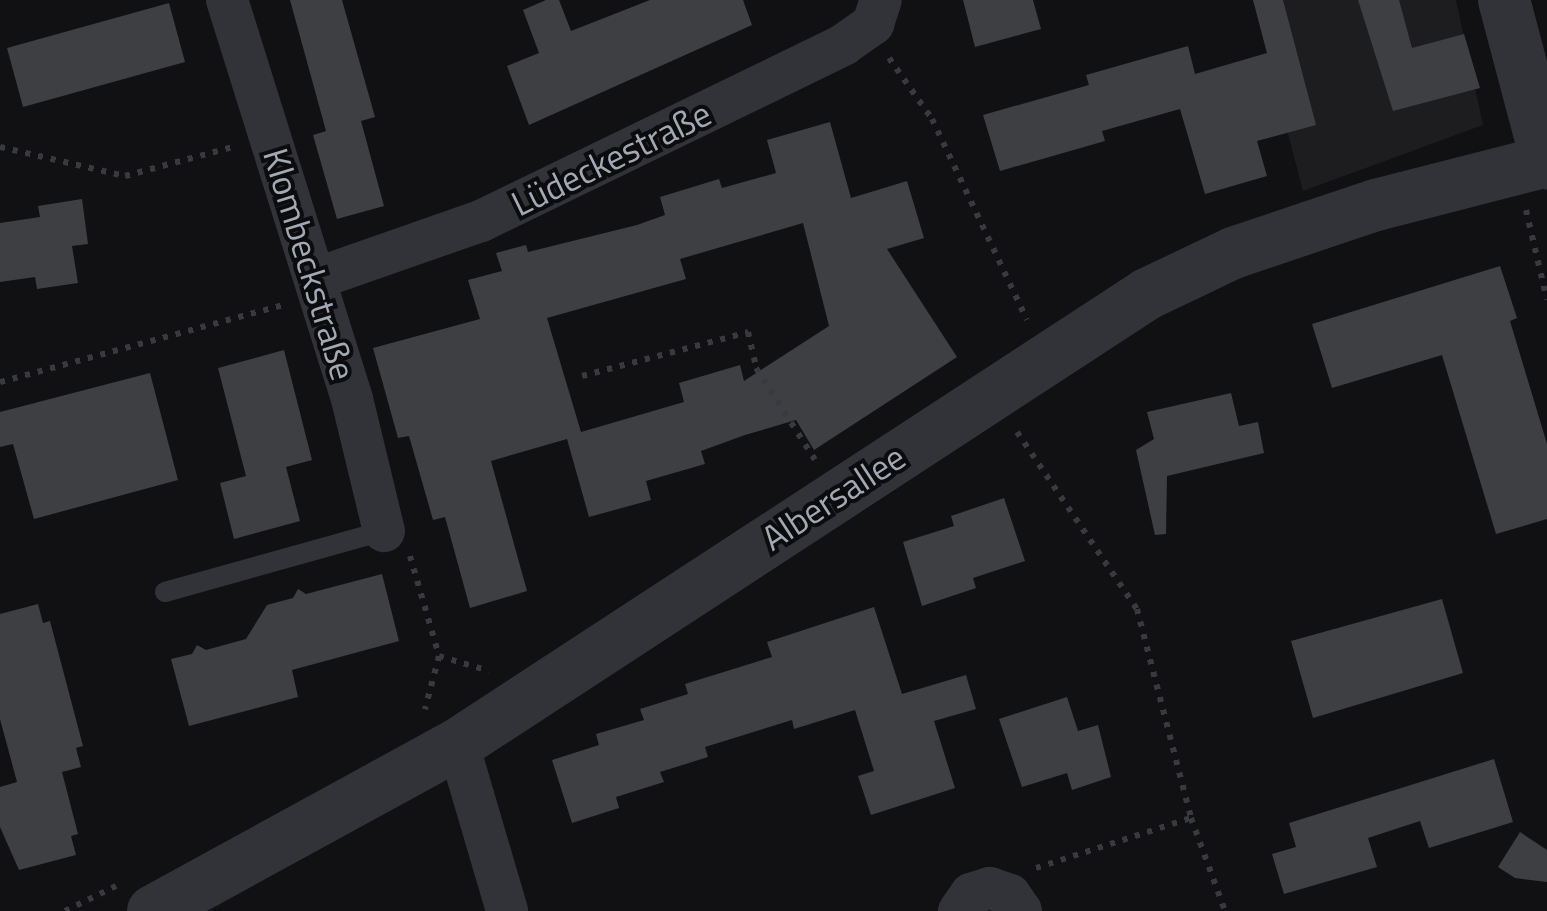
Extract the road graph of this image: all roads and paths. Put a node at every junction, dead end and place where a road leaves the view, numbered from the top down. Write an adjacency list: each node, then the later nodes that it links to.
1 (228, 0): 4 (street, Klombeckstraße)
2 (1504, 0): 6 (street)
3 (877, 12): 7 (street, Lüdeckestraße); 8 (path)
4 (270, 135): 5 (path); 7 (street, Klombeckstraße)
5 (0, 148)
6 (1547, 162): 8 (street, Albersallee)
7 (317, 287): 10 (path); 13 (street, Klombeckstraße)
8 (1046, 357): 12 (street, Albersallee)
9 (582, 376): 12 (path)
10 (0, 382)
11 (1008, 418): 18 (path)
12 (837, 495): 17 (street, Albersallee)
13 (384, 531): 14 (lane); 15 (path)
14 (165, 592)
15 (439, 656): 16 (path); 17 (path)
16 (489, 671)
17 (441, 726): 20 (street, Albersallee); 21 (street)
18 (1192, 818): 19 (path); 23 (path)
19 (1016, 903): 22 (street)
20 (153, 911)
21 (507, 911)
22 (959, 911)
23 (1225, 911)

